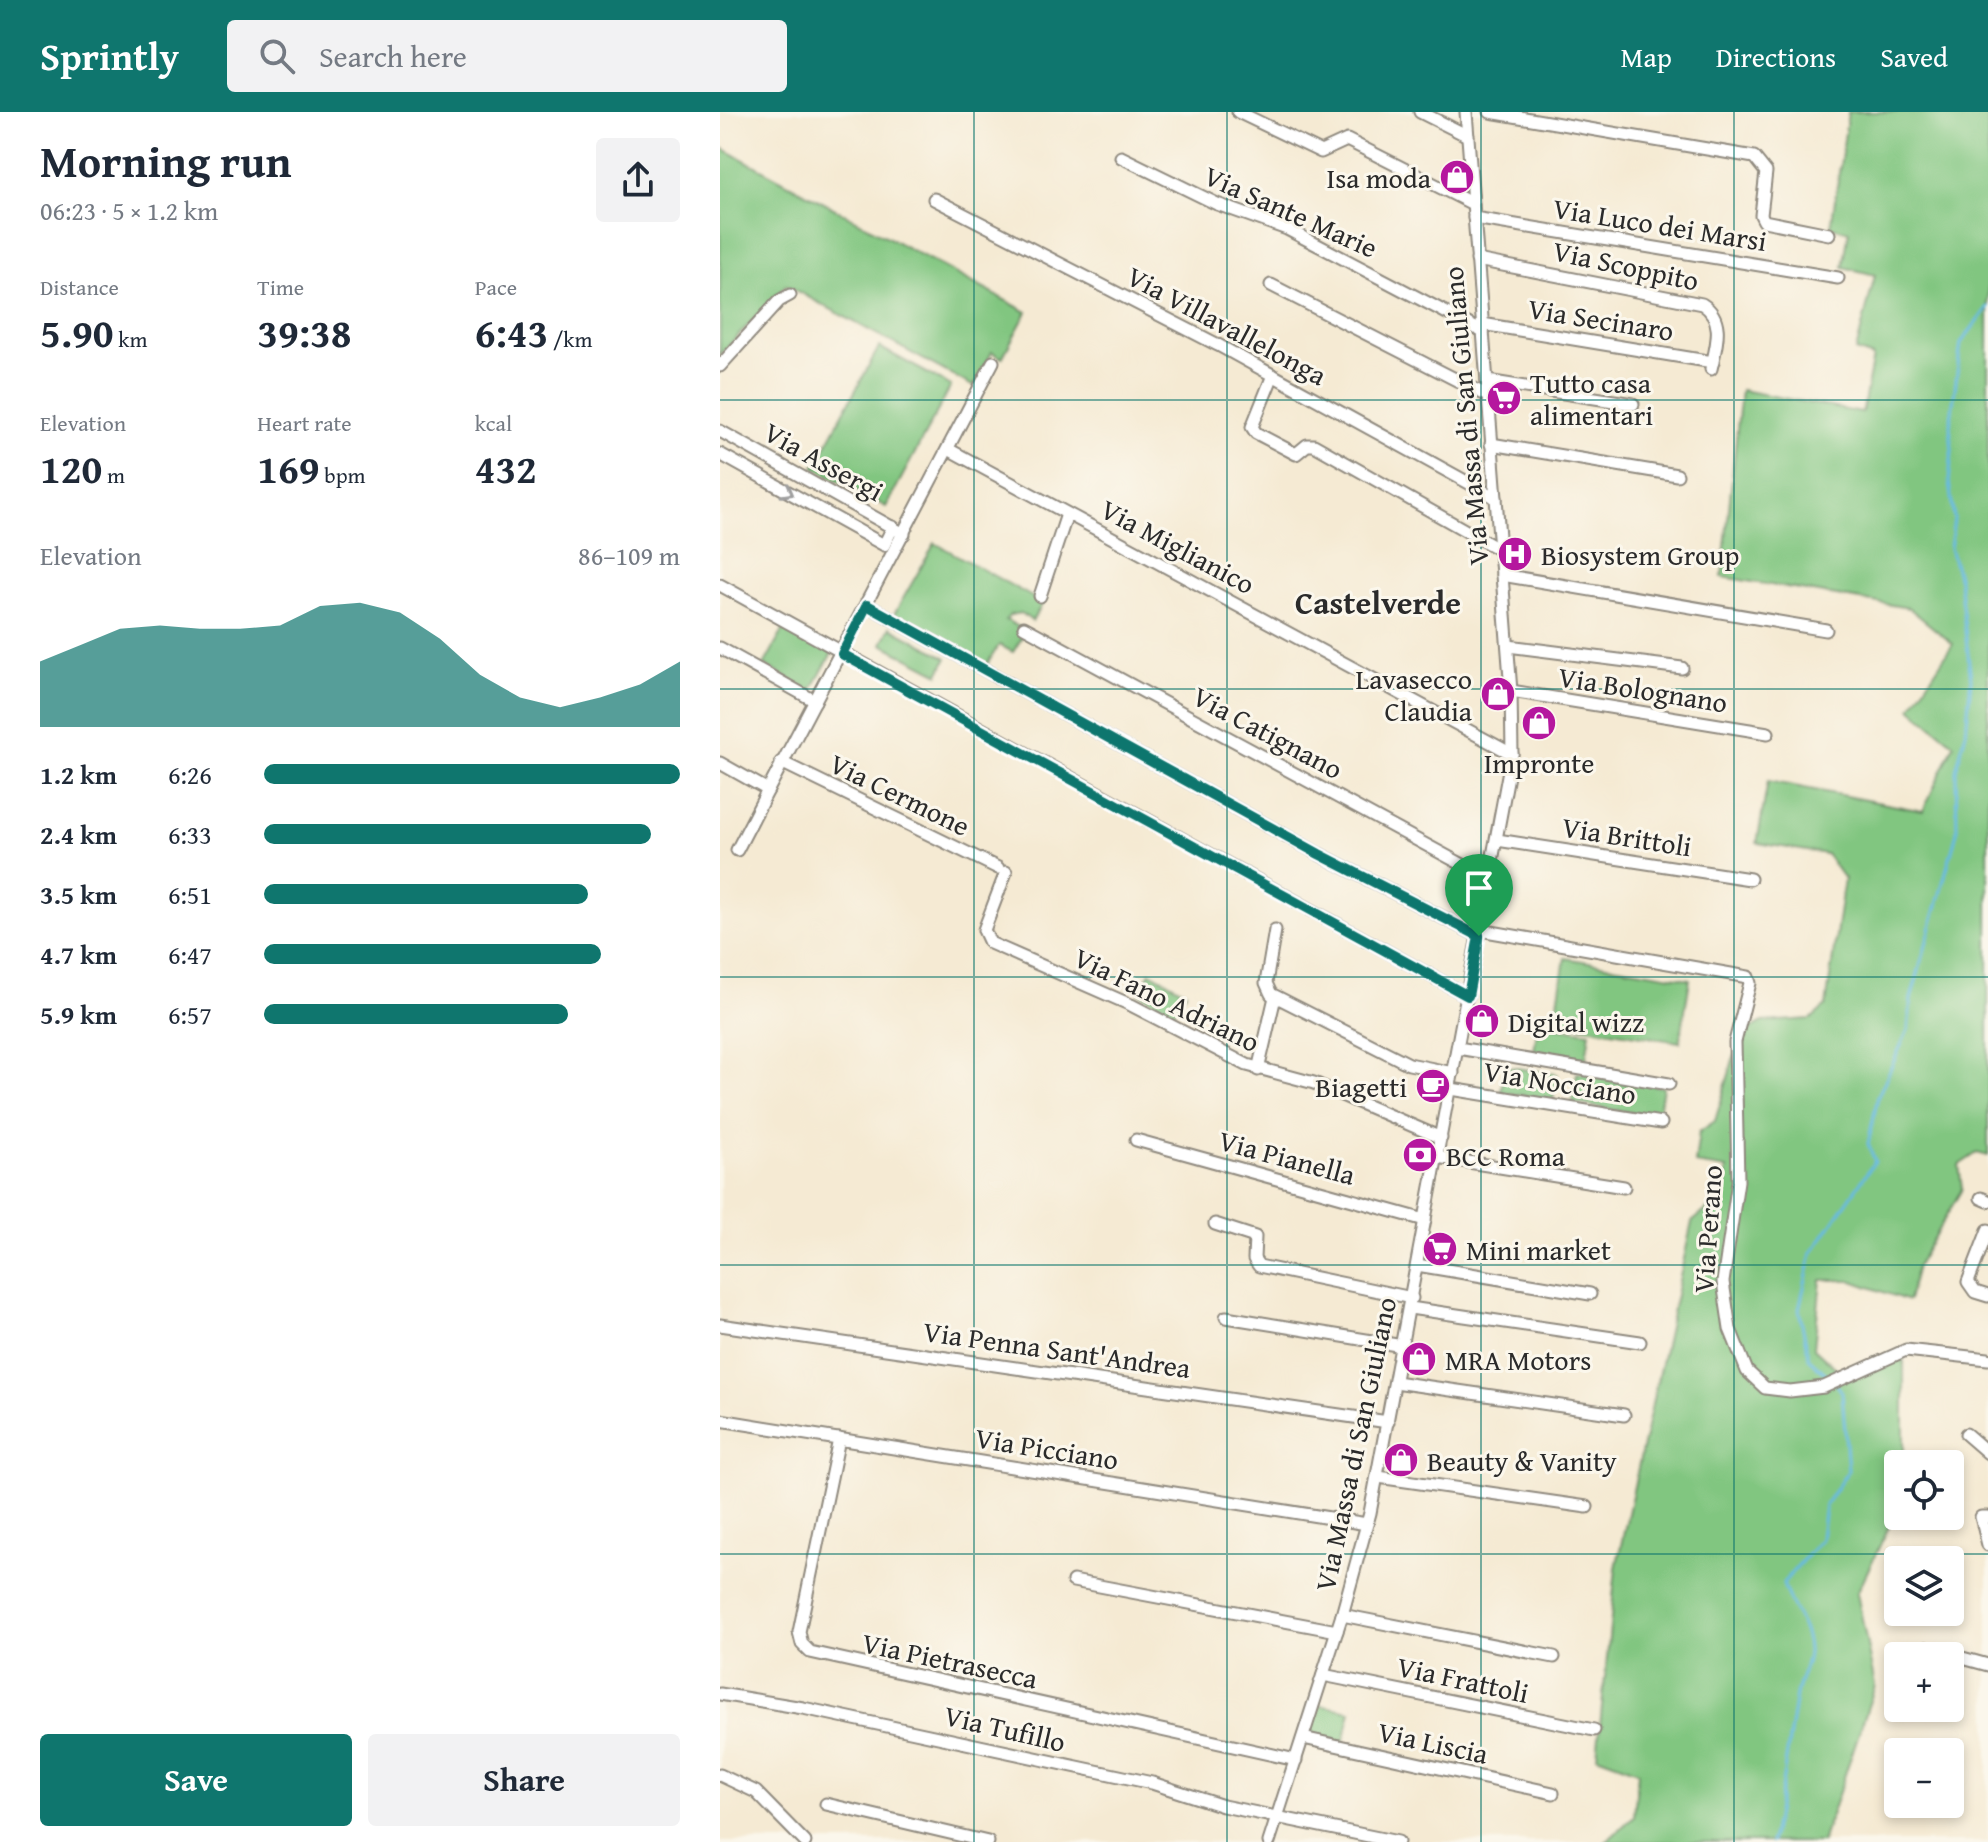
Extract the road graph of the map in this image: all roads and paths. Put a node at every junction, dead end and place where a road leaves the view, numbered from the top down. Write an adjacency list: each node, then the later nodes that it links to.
1 (1238, 112): 8 (street)
2 (1420, 112): 5 (street)
3 (1466, 112): 5 (street, Via Massa di San Giuliano)
4 (1490, 112): 10 (street)
5 (1468, 136): 8 (street, Via Massa di San Giuliano)
6 (1121, 157): 15 (street, Via Sante Marie)
7 (934, 199): 19 (street, Via Villavallelonga)
8 (1473, 204): 9 (street, Via Massa di San Giuliano)
9 (1474, 218): 11 (street, Via Massa di San Giuliano); 12 (street, Via Luco dei Marsi)
10 (1829, 234)
11 (1477, 260): 15 (street, Via Massa di San Giuliano); 17 (street, Via Scoppito)
12 (1838, 278)
13 (1271, 285): 21 (street)
14 (790, 295): 18 (street)
15 (1482, 328): 17 (street, Via Secinaro); 20 (street, Via Massa di San Giuliano)
16 (993, 362): 25 (street)
17 (1712, 365)
18 (720, 366)
19 (1273, 375): 28 (street, Via Villavallelonga); 32 (street)
20 (1487, 381): 21 (street, Via Massa di San Giuliano); 22 (street)
21 (1488, 396): 24 (street, Via Massa di San Giuliano)
22 (1633, 404)
23 (720, 431): 30 (street, Via Assergi)
24 (1491, 444): 27 (street); 28 (street, Via Massa di San Giuliano)
25 (948, 449): 29 (street, Via Miglianico); 30 (street)
26 (720, 454): 31 (street, one-way to 31)
27 (1677, 475)
28 (1496, 498): 32 (street, Via Massa di San Giuliano)
29 (1067, 514): 35 (street); 46 (street, Via Miglianico)
30 (898, 531): 31 (street)
31 (890, 548): 36 (street)
32 (1500, 550): 33 (street, Via Massa di San Giuliano)
33 (1502, 575): 38 (street); 39 (street, Via Massa di San Giuliano)
34 (720, 585): 41 (street)
35 (1040, 596)
36 (867, 605): 41 (street); 56 (street)
37 (1024, 627): 53 (street, Via Catignano)
38 (1826, 630)
39 (1508, 646): 42 (street); 43 (street, Via Massa di San Giuliano)
40 (720, 648): 44 (street)
41 (842, 654): 44 (street); 57 (street)
42 (1682, 668)
43 (1511, 691): 45 (street, Via Bolognano); 46 (street, Via Massa di San Giuliano)
44 (815, 701): 47 (street)
45 (1768, 733)
46 (1512, 754): 50 (street, Via Massa di San Giuliano)
47 (781, 762): 49 (street); 52 (street, Via Cermone)
48 (720, 763): 49 (street)
49 (768, 790): 51 (street)
50 (1497, 840): 53 (street, Via Massa di San Giuliano); 54 (street, Via Brittoli)
51 (737, 850)
52 (1002, 870): 60 (street, Via Fano Adriano)
53 (1489, 879): 56 (street, Via Massa di San Giuliano)
54 (1750, 879)
55 (1275, 930): 58 (street)
56 (1479, 933): 57 (street, Via Massa di San Giuliano); 80 (street, Via Perano)
57 (1468, 996): 59 (street, Via Massa di San Giuliano)
58 (1275, 997): 60 (street); 61 (street)
59 (1458, 1048): 61 (street, Via Massa di San Giuliano); 62 (street)
60 (1258, 1070): 65 (street, Via Fano Adriano)
61 (1453, 1073): 63 (street, Via Massa di San Giuliano)
62 (1669, 1084)
63 (1451, 1089): 64 (street, Via Nocciano); 65 (street, Via Massa di San Giuliano)
64 (1661, 1123)
65 (1441, 1138): 67 (street, Via Massa di San Giuliano)
66 (1136, 1140): 69 (street, Via Pianella)
67 (1437, 1157): 68 (street); 69 (street, Via Massa di San Giuliano)
68 (1624, 1187)
69 (1425, 1220): 72 (street, Via Massa di San Giuliano)
70 (1215, 1224): 75 (street)
71 (1988, 1230): 74 (street)
72 (1417, 1265): 73 (street); 75 (street, Via Massa di San Giuliano)
73 (1590, 1294)
74 (1988, 1296)
75 (1411, 1303): 78 (street); 79 (street, Via Massa di San Giuliano)
76 (1226, 1317): 79 (street)
77 (720, 1325): 84 (street, Via Penna Sant'Andrea)
78 (1640, 1342)
79 (1403, 1346): 81 (street, Via Massa di San Giuliano)
80 (1988, 1359)
81 (1395, 1382): 82 (street); 84 (street, Via Massa di San Giuliano)
82 (1624, 1415)
83 (720, 1420): 86 (street, Via Picciano)
84 (1388, 1422): 88 (street, Via Massa di San Giuliano)
85 (1966, 1434): 87 (street)
86 (839, 1439): 91 (street, Via Picciano); 103 (street, Via Pietrasecca)
87 (1988, 1453)
88 (1378, 1477): 89 (street); 91 (street, Via Massa di San Giuliano)
89 (1587, 1507)
90 (1984, 1519): 92 (street)
91 (1367, 1524): 94 (street, Via Massa di San Giuliano)
92 (1988, 1545)
93 (1073, 1581): 95 (street)
94 (1342, 1615): 95 (street, Via Massa di San Giuliano); 96 (street)
95 (1337, 1631): 99 (street, Via Massa di San Giuliano)
96 (1554, 1657)
97 (1964, 1658): 98 (street)
98 (1988, 1665)
99 (1323, 1675): 101 (street, Via Frattoli); 102 (street, Via Massa di San Giuliano)
100 (720, 1694): 107 (street, Via Tufillo)
101 (1594, 1730)
102 (1303, 1738): 103 (street, Via Massa di San Giuliano); 105 (street, Via Liscia)
103 (1296, 1760): 107 (street, Via Massa di San Giuliano)
104 (720, 1775): 108 (street)
105 (1553, 1793)
106 (826, 1804): 109 (street)
107 (1278, 1816): 110 (street, Via Massa di San Giuliano); 111 (street, Via Tufillo)
108 (805, 1842)
109 (988, 1842)
110 (1269, 1842)
111 (1398, 1842)

